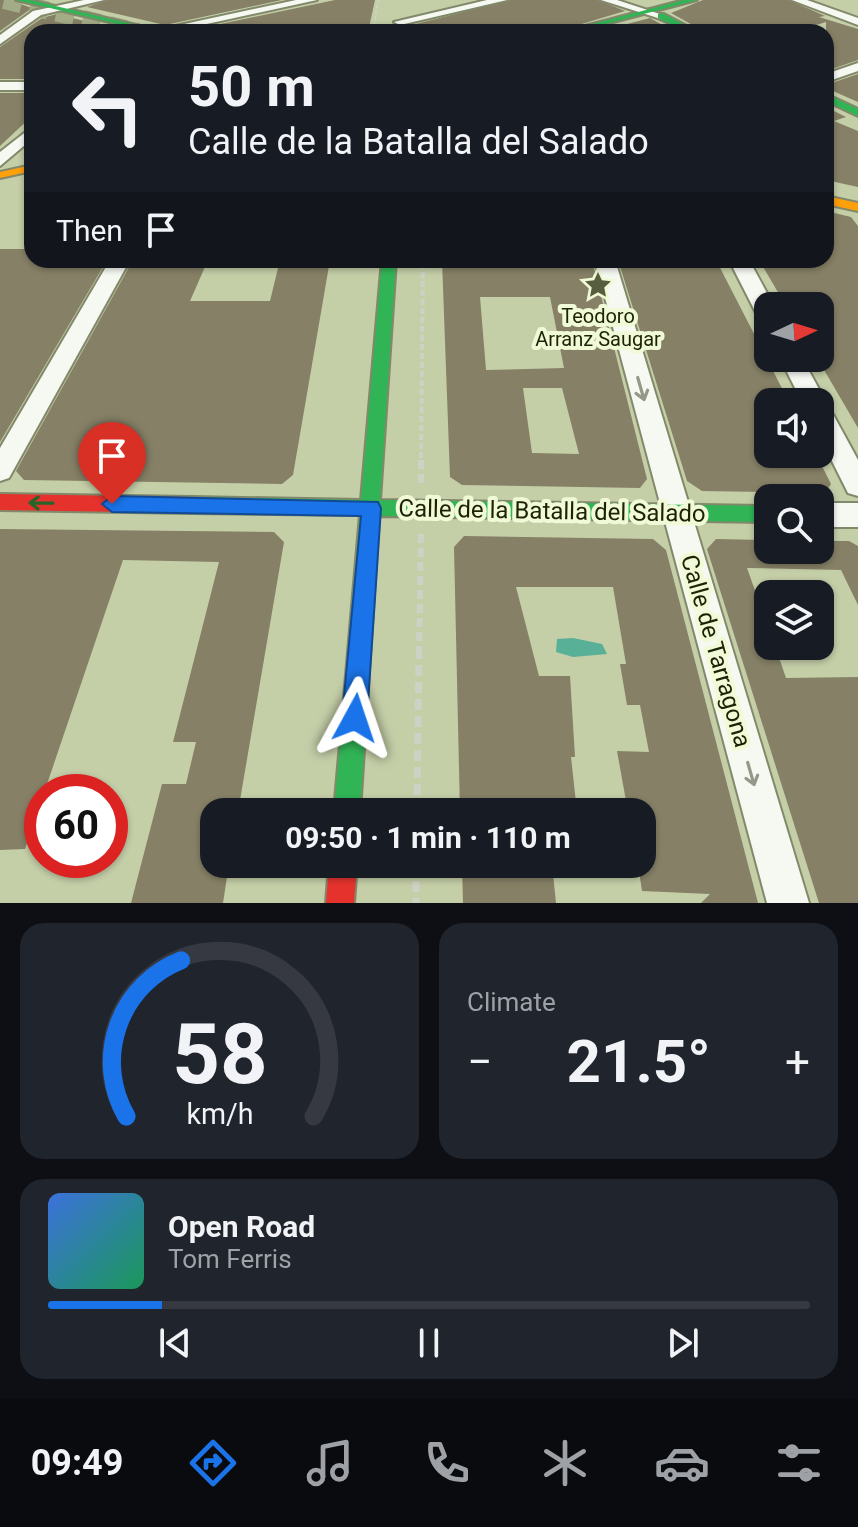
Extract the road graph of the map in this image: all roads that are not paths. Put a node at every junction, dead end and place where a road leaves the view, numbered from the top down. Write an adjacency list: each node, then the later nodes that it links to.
1 (20, 0): 13 (main road)
2 (99, 0): 13 (street)
3 (312, 0): 8 (street)
4 (502, 0): 20 (street)
5 (606, 0): 14 (street)
6 (797, 0): 12 (street)
7 (844, 0): 12 (street)
8 (288, 2): 18 (street)
9 (699, 2): 14 (main road)
10 (0, 3): 13 (main road)
11 (402, 8): 19 (street)
12 (818, 8): 15 (street)
13 (44, 10): 16 (main road); 17 (main road); 24 (street)
14 (655, 14): 21 (main road); 22 (main road); 23 (main road)
15 (858, 22)
16 (93, 24)
17 (121, 24)
18 (191, 24)
19 (400, 24)
20 (409, 24)
21 (606, 24)
22 (624, 24)
23 (677, 24)
24 (0, 40)
25 (858, 67): 26 (street)
26 (834, 75)
27 (0, 86): 28 (street)
28 (24, 86)
29 (834, 101): 30 (main road)
30 (858, 113)
31 (24, 139): 33 (street)
32 (24, 158): 33 (main road)
33 (0, 162)
34 (24, 170): 35 (main road)
35 (0, 175)
36 (834, 202): 37 (main road)
37 (858, 207)
38 (115, 268): 44 (street)
39 (388, 268): 47 (main road)
40 (607, 268): 48 (street, Calle de Tarragona, one-way to 48)
41 (743, 268): 42 (street)
42 (756, 292)
43 (834, 440): 45 (street)
44 (0, 471)
45 (858, 485)
46 (0, 502): 47 (main road, Calle de la Batalla del Salado, one-way to 46)
47 (371, 508): 48 (main road, Calle de la Batalla del Salado); 52 (main road)
48 (676, 514): 49 (main road, Calle de la Batalla del Salado); 55 (street, Calle de Tarragona, one-way to 55)
49 (754, 514)
50 (834, 515): 51 (street)
51 (858, 515)
52 (348, 798)
53 (342, 878): 54 (main road)
54 (340, 903)
55 (788, 903)

